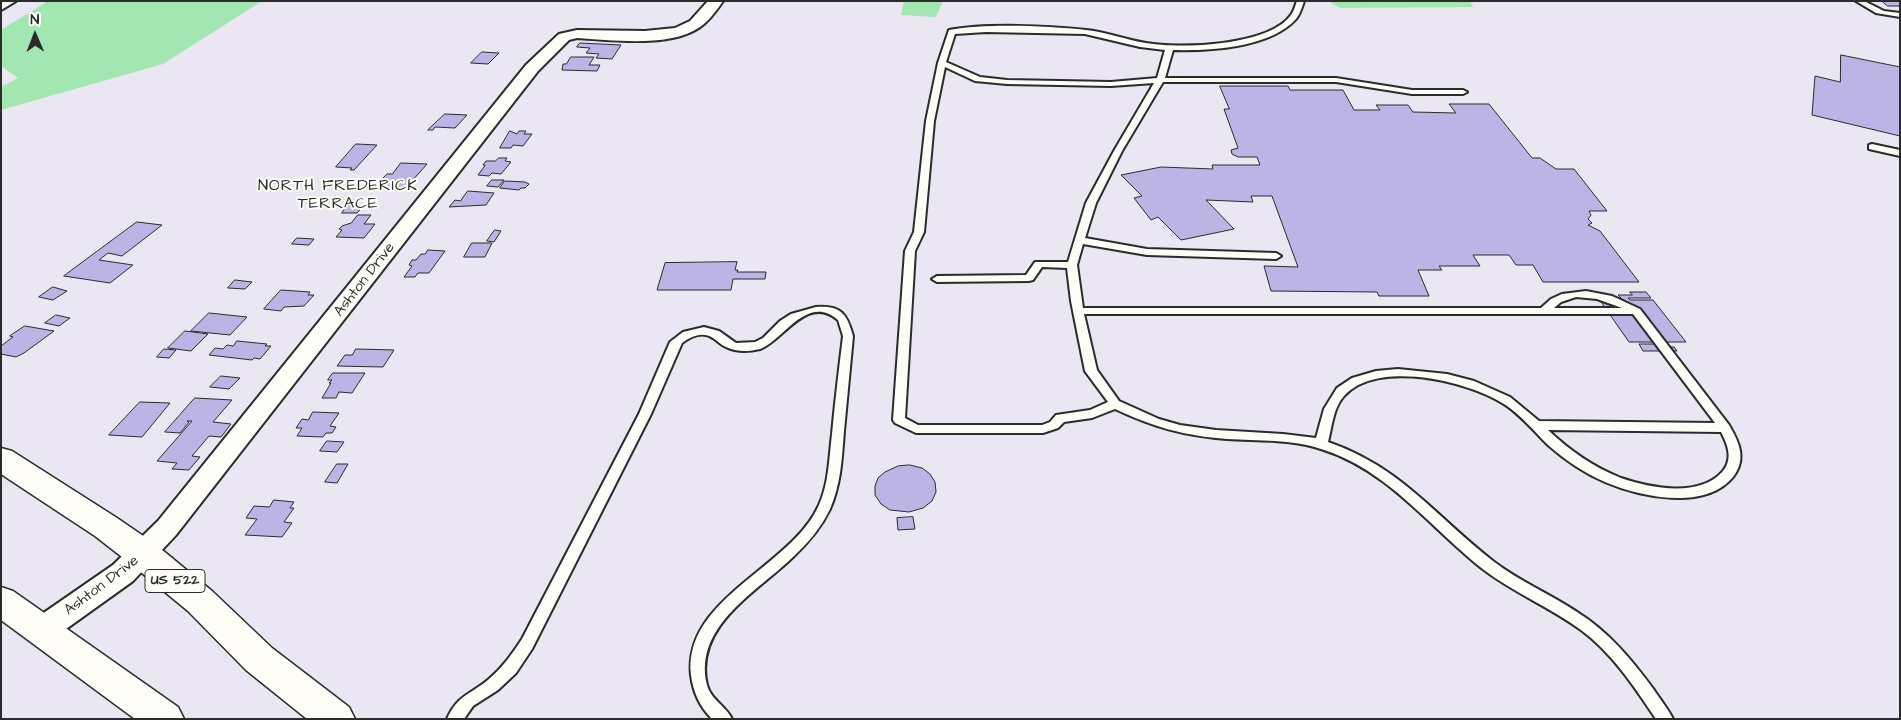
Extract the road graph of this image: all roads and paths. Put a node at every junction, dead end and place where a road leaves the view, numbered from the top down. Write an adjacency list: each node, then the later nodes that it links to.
1 (9, 1): 5 (street)
2 (716, 1): 25 (street, Ashton Drive)
3 (1301, 1): 7 (lane)
4 (1859, 1): 6 (lane)
5 (1, 6)
6 (1900, 15)
7 (1170, 47): 8 (lane); 9 (lane)
8 (942, 63): 9 (lane); 20 (lane)
9 (1160, 80): 10 (lane); 13 (lane)
10 (1463, 92)
11 (1872, 147): 12 (lane)
12 (1900, 153)
13 (1079, 240): 14 (lane); 15 (lane)
14 (1276, 256)
15 (1072, 265): 16 (lane); 18 (lane)
16 (937, 279)
17 (1545, 310): 18 (lane); 19 (lane); 19 (lane)
18 (1078, 311): 20 (lane)
19 (1636, 311): 22 (lane)
20 (1115, 404): 23 (lane)
21 (1537, 425): 22 (lane); 22 (lane); 23 (lane)
22 (1725, 428)
23 (1321, 444): 32 (lane)
24 (1, 459): 25 (highway, US 522)
25 (143, 554): 27 (street, Ashton Drive); 29 (highway, US 522)
26 (1, 601): 27 (highway)
27 (42, 630): 28 (highway)
28 (165, 719)
29 (336, 719)
30 (455, 719): 31 (lane)
31 (724, 719)
32 (1665, 719)

